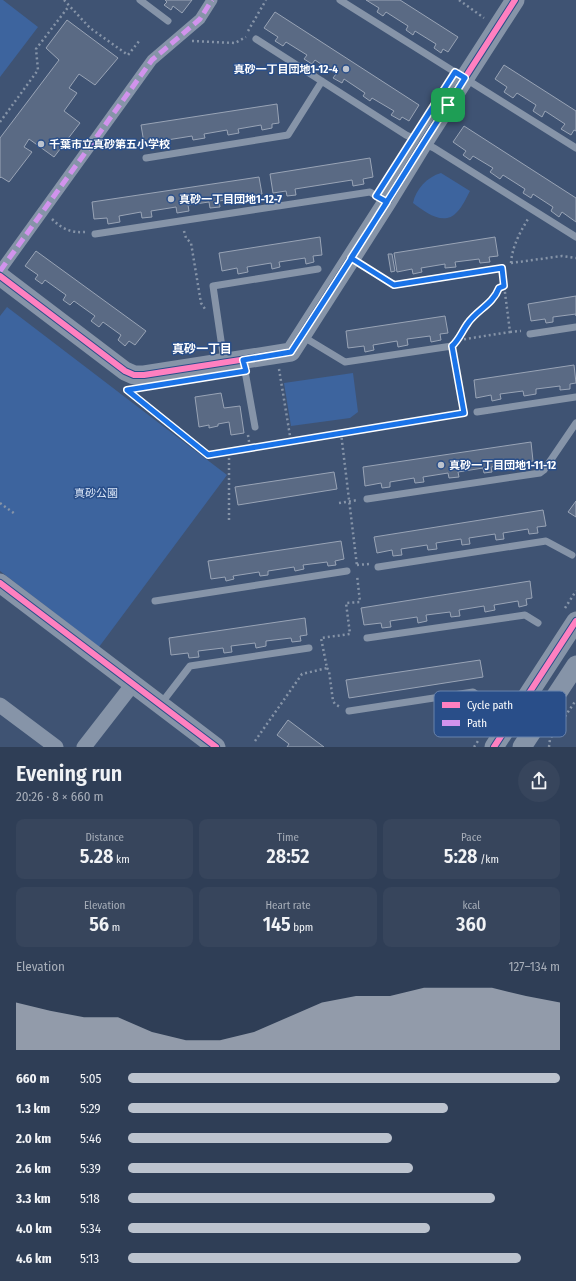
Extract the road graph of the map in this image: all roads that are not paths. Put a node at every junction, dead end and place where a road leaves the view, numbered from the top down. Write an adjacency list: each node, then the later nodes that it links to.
1 (140, 0): 5 (lane)
2 (212, 0): 18 (street)
3 (340, 0): 7 (lane)
4 (515, 0): 7 (street)
5 (168, 21)
6 (256, 39): 8 (lane)
7 (465, 78): 9 (street); 10 (lane)
8 (322, 81): 9 (lane); 11 (lane)
9 (423, 143): 12 (street); 14 (lane)
10 (576, 148)
11 (146, 158)
12 (387, 202): 13 (lane); 15 (street)
13 (95, 234)
14 (576, 237)
15 (351, 258): 16 (lane); 22 (street)
16 (502, 268)
17 (318, 270): 25 (lane)
18 (0, 271)
19 (0, 276): 25 (street)
20 (576, 327): 21 (lane)
21 (530, 334)
22 (302, 336): 23 (lane); 24 (street)
23 (452, 346)
24 (243, 360): 25 (street); 29 (lane)
25 (225, 363)
26 (576, 397): 27 (lane)
27 (477, 412)
28 (576, 423): 30 (lane)
29 (255, 427)
30 (367, 499)
31 (572, 555): 32 (lane)
32 (378, 567)
33 (347, 571): 35 (lane)
34 (0, 583): 41 (street)
35 (155, 601)
36 (576, 621): 42 (street)
37 (538, 623): 38 (lane)
38 (368, 638)
39 (309, 648): 46 (lane)
40 (576, 666): 43 (street)
41 (133, 684): 46 (street); 53 (street)
42 (531, 691)
43 (560, 691)
44 (434, 698): 47 (lane)
45 (0, 705): 52 (street)
46 (160, 705): 54 (street)
47 (349, 711)
48 (501, 737): 55 (street)
49 (515, 737): 51 (street)
50 (532, 737): 51 (street)
51 (526, 746)
52 (56, 747)
53 (84, 747)
54 (216, 747)
55 (494, 747)

